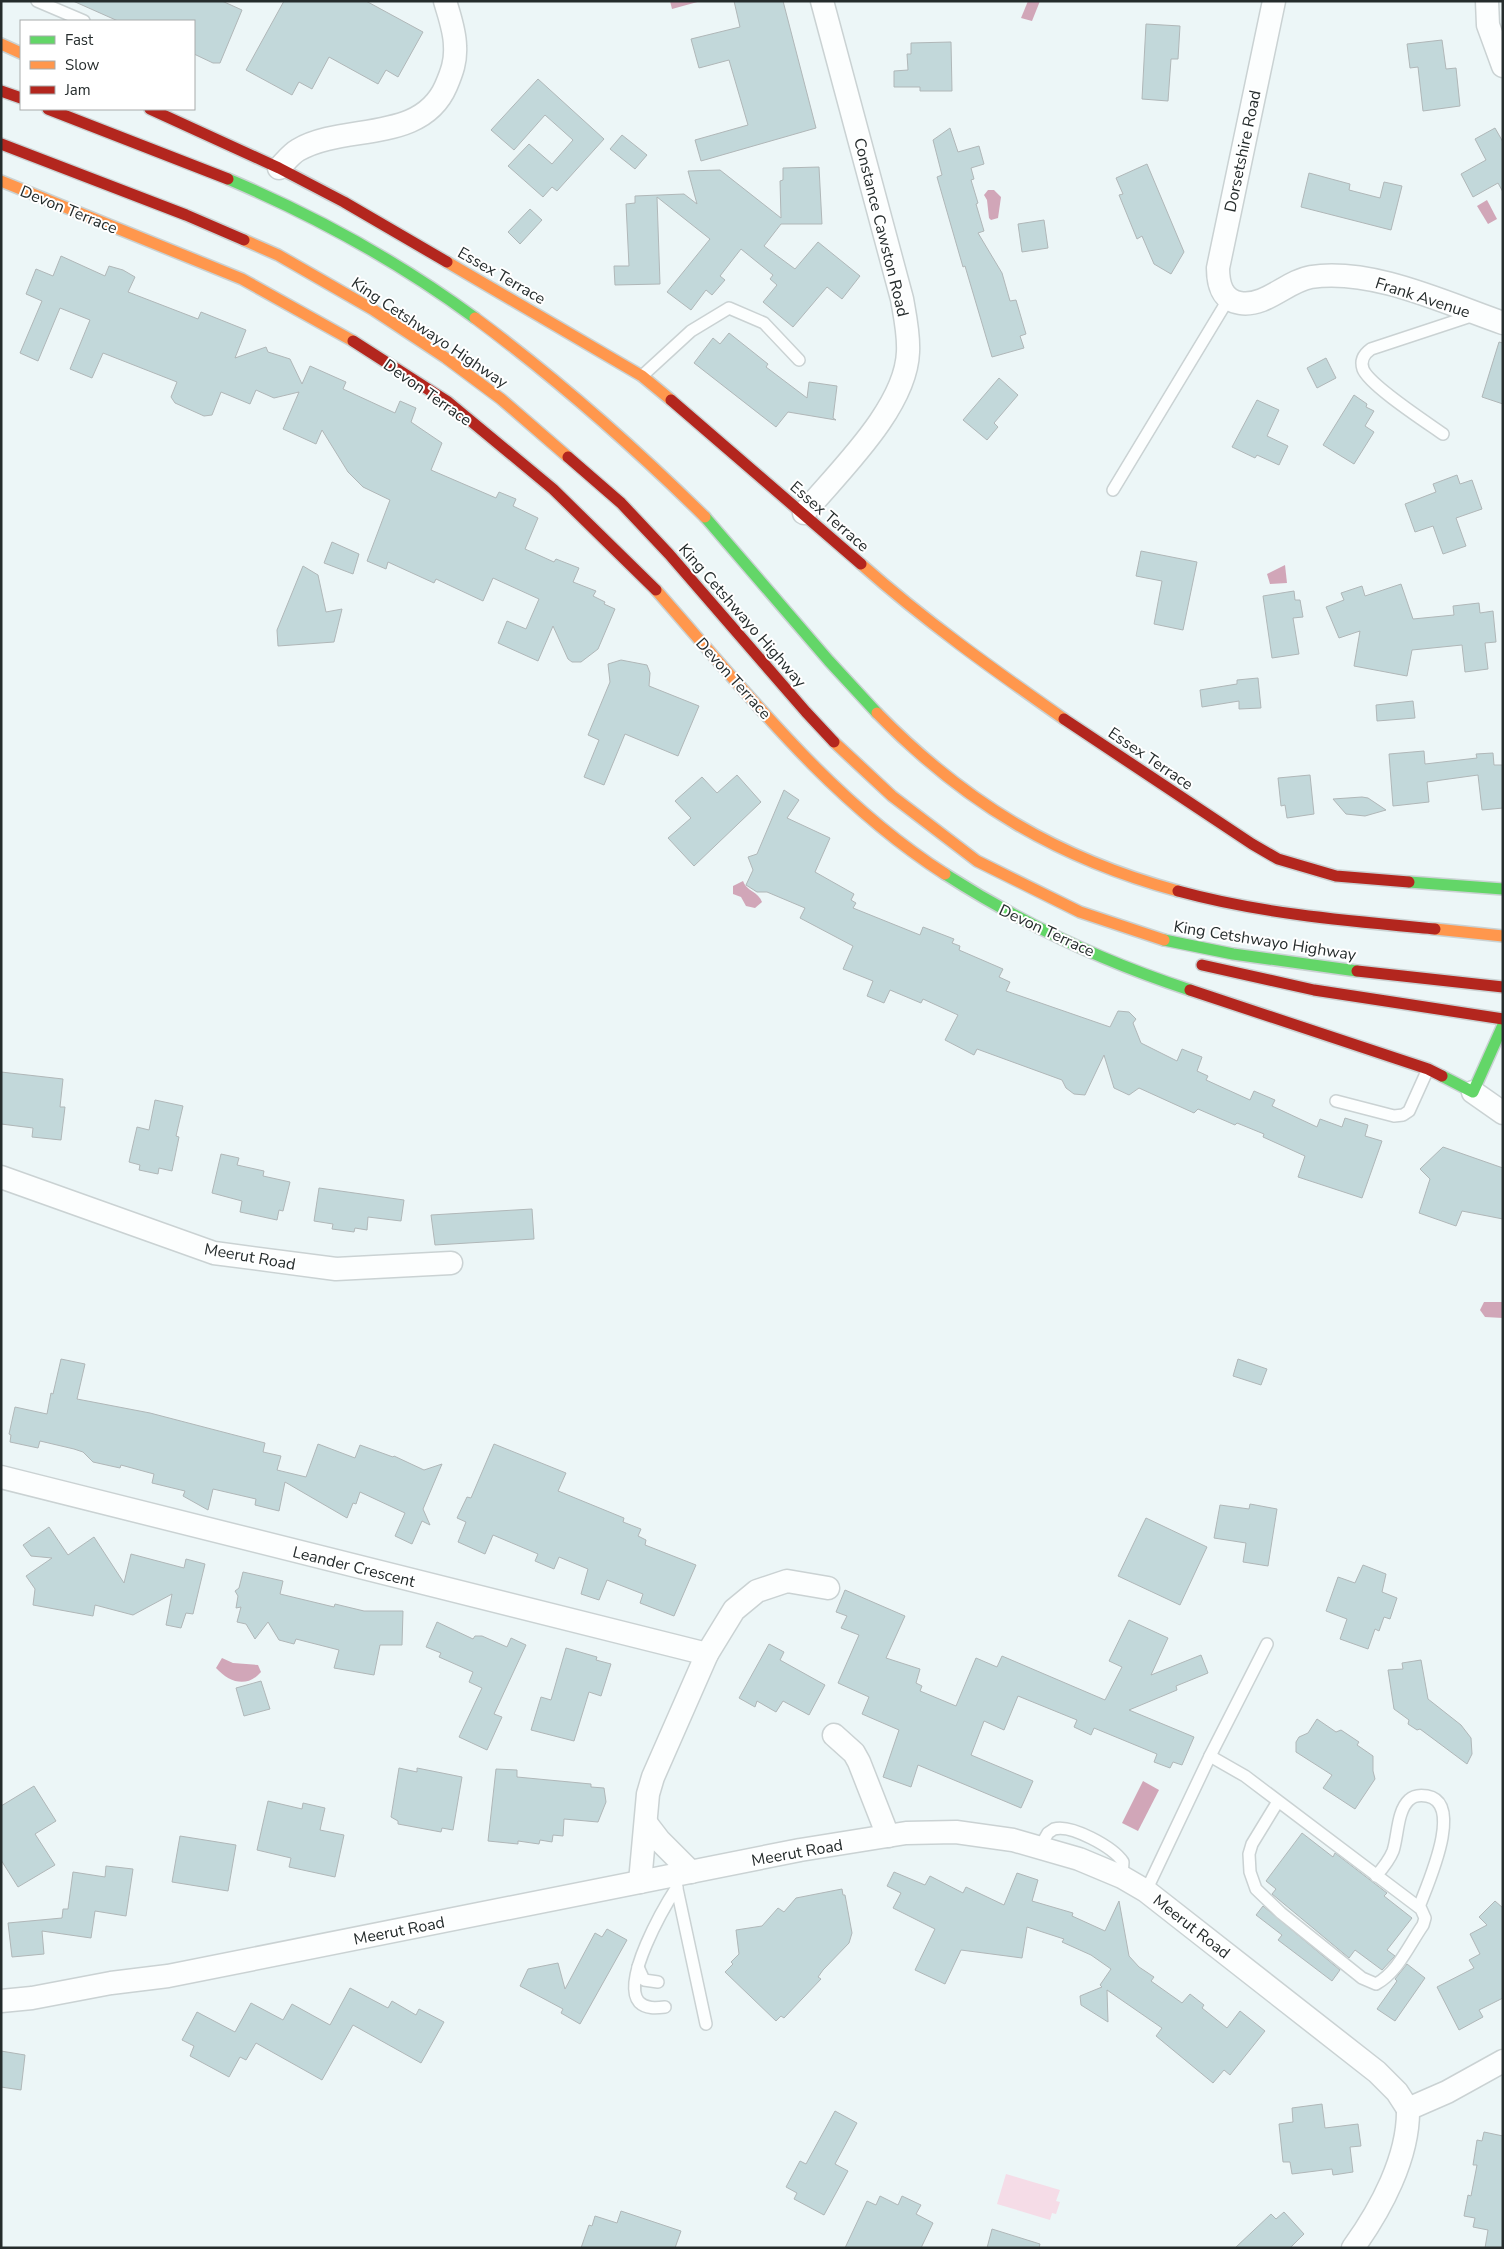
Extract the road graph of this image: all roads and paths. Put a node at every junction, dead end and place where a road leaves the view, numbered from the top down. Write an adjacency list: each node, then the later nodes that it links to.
1 (37, 1): 6 (lane)
2 (445, 1): 16 (street)
3 (822, 1): 25 (street, Constance Cawston Road)
4 (1274, 1): 18 (street, Dorsetshire Road)
5 (1487, 1): 9 (street)
6 (82, 20)
7 (1, 44): 8 (main road)
8 (20, 53)
9 (1503, 66)
10 (1, 91): 11 (main road)
11 (20, 98)
12 (51, 110): 29 (main road, King Cetshwayo Highway)
13 (155, 110): 14 (main road, Essex Terrace)
14 (170, 113): 16 (main road, Essex Terrace)
15 (1, 144): 26 (main road, King Cetshwayo Highway)
16 (280, 168): 22 (main road, Essex Terrace)
17 (1, 181): 34 (main road, Devon Terrace)
18 (1229, 298): 19 (street, Frank Avenue); 24 (lane)
19 (1477, 314): 20 (street, Frank Avenue); 23 (lane)
20 (1503, 323)
21 (799, 360): 22 (lane)
22 (642, 376): 25 (main road, Essex Terrace)
23 (1443, 434)
24 (1113, 490)
25 (804, 513): 27 (main road, Essex Terrace)
26 (996, 871): 28 (main road); 31 (main road, King Cetshwayo Highway)
27 (1503, 889)
28 (1090, 928)
29 (1503, 936)
30 (1187, 962): 32 (main road)
31 (1503, 987)
32 (1503, 1019)
33 (1503, 1025): 35 (main road)
34 (1428, 1069): 35 (main road, Devon Terrace); 36 (lane)
35 (1473, 1092): 37 (street, Devon Terrace)
36 (1336, 1101)
37 (1503, 1113)
38 (1, 1176): 39 (street, Meerut Road)
39 (450, 1263)
40 (1, 1478): 43 (street, Leander Crescent)
41 (828, 1588): 43 (street)
42 (1267, 1644): 45 (lane)
43 (708, 1654): 47 (street)
44 (834, 1735): 48 (street)
45 (1210, 1756): 46 (lane); 52 (lane)
46 (1277, 1803): 49 (lane); 53 (lane)
47 (646, 1823): 50 (street); 51 (street)
48 (888, 1836): 50 (street, Meerut Road); 52 (street, Meerut Road)
49 (1376, 1876): 53 (lane); 53 (lane)
50 (681, 1878): 51 (street, Meerut Road); 54 (lane); 58 (lane)
51 (640, 1882): 56 (street, Meerut Road)
52 (1146, 1890): 60 (street, Meerut Road)
53 (1419, 1907)
54 (638, 1967): 55 (lane); 57 (lane)
55 (658, 1982)
56 (1, 2000)
57 (665, 2008)
58 (706, 2024)
59 (1503, 2061): 60 (street)
60 (1408, 2109): 61 (street)
61 (1353, 2248)

